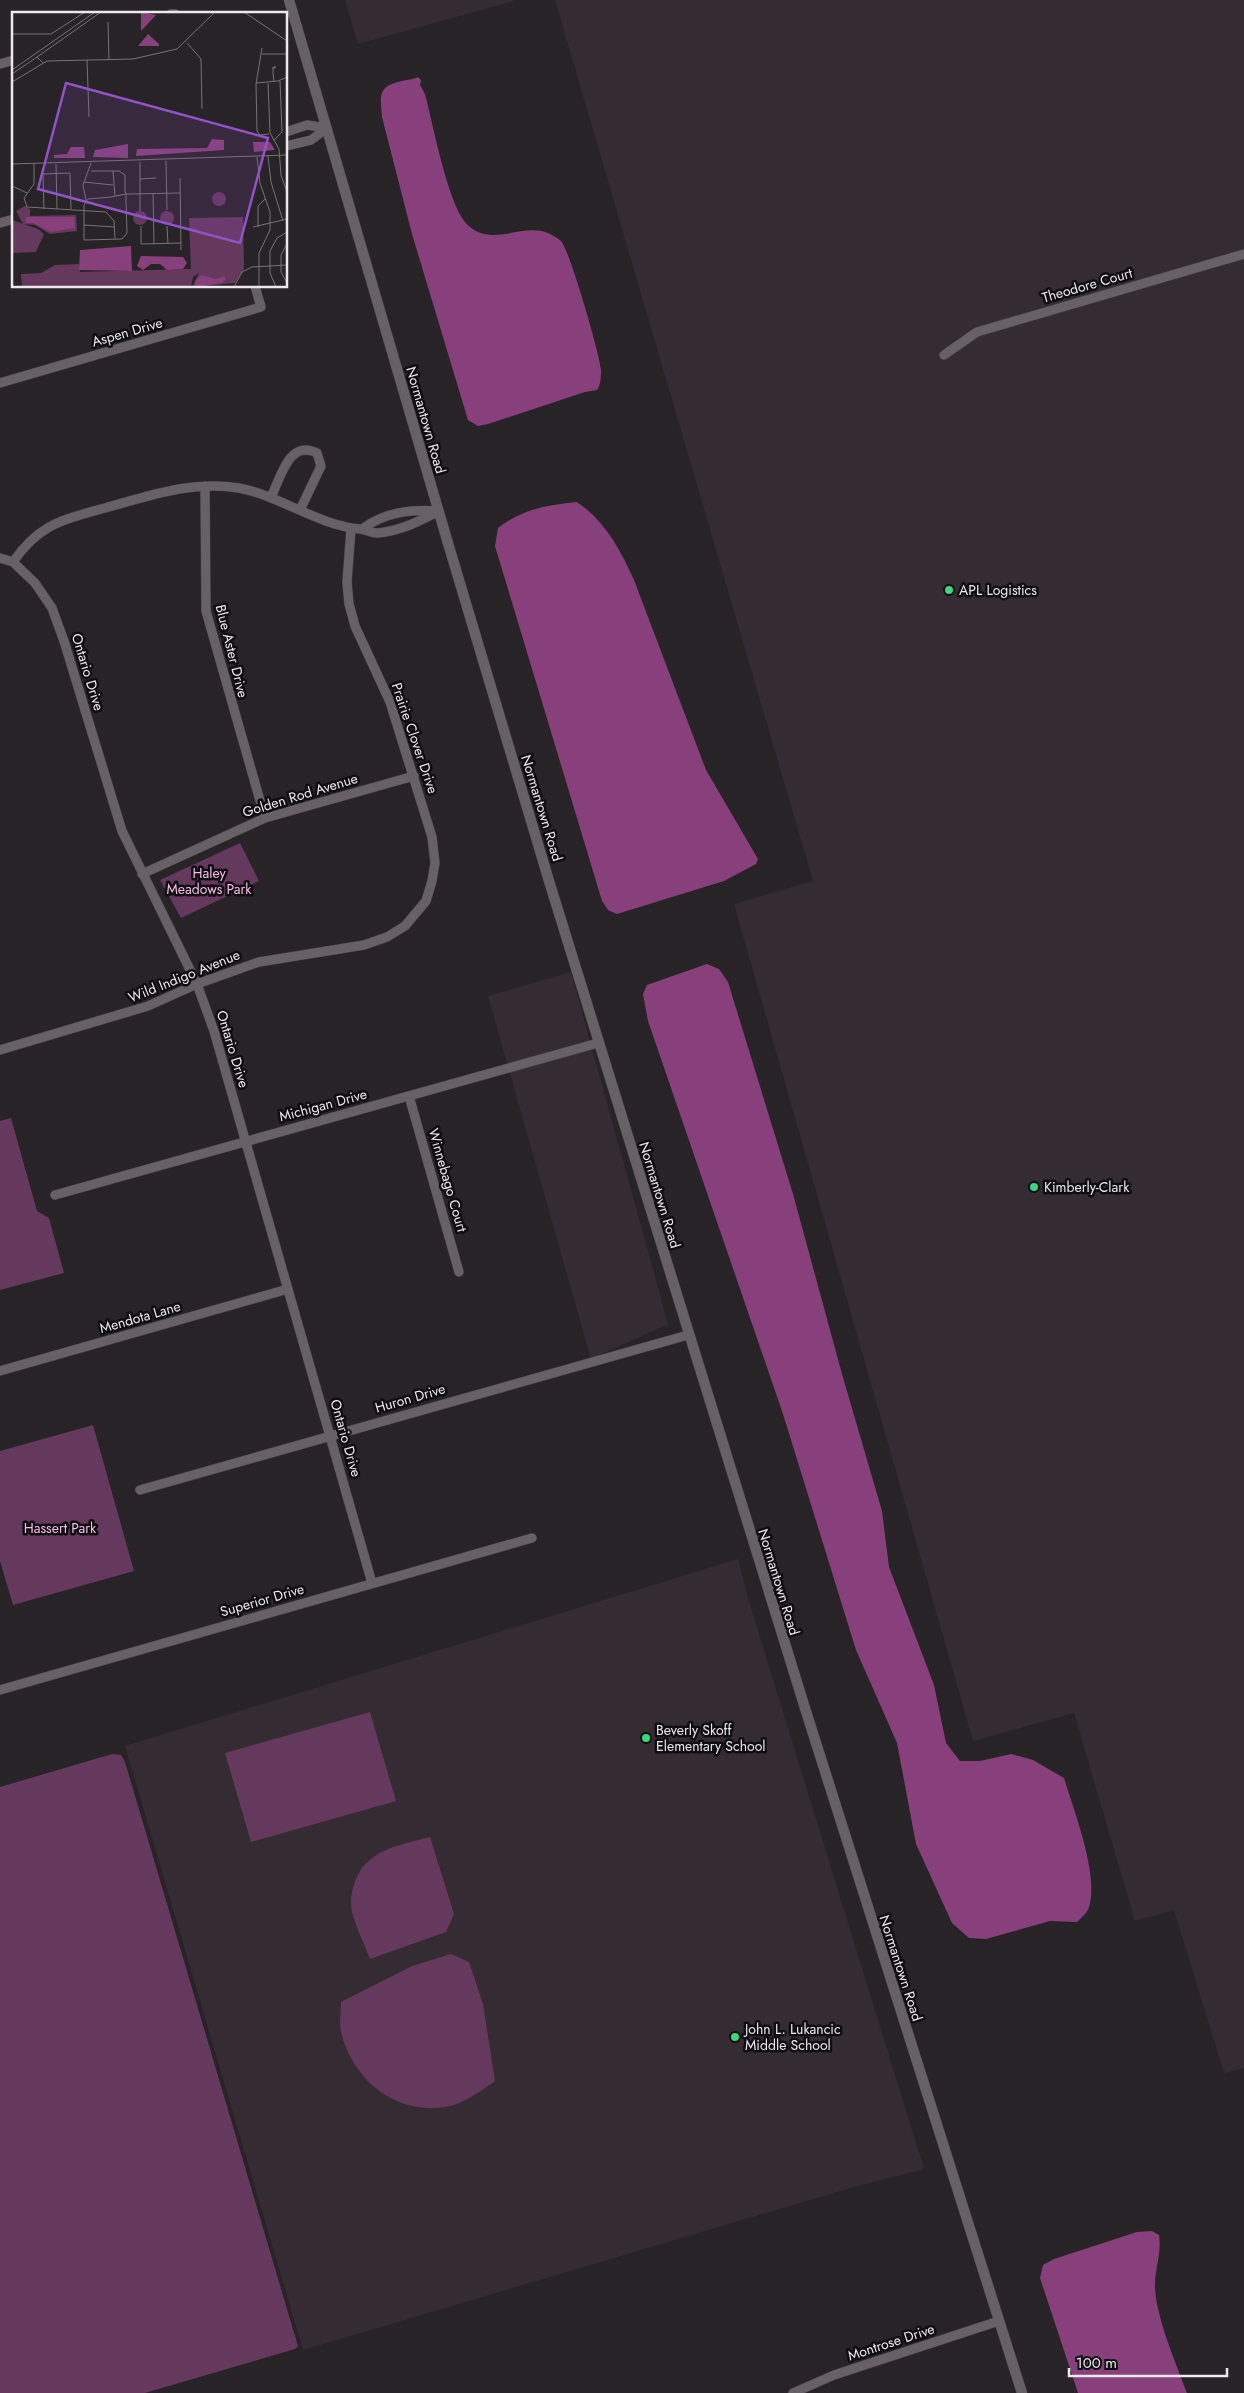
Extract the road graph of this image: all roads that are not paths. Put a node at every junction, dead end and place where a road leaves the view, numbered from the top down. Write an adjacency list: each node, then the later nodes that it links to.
1 (290, 0): 2 (street, Normantown Road)
2 (327, 128): 3 (street); 4 (street); 12 (street, Normantown Road)
3 (288, 131)
4 (288, 146)
5 (1244, 254): 7 (street, Theodore Court)
6 (256, 288): 8 (street, Aspen Drive)
7 (944, 355)
8 (0, 383)
9 (205, 486): 10 (street); 16 (street); 18 (street, Blue Aster Drive)
10 (271, 497): 11 (street); 11 (street)
11 (300, 510): 14 (street)
12 (439, 511): 13 (street); 13 (street); 22 (street, Normantown Road)
13 (362, 528): 14 (street)
14 (351, 529): 17 (street, Prairie Clover Drive)
15 (0, 558): 16 (street, Ontario Drive)
16 (13, 562): 19 (street, Ontario Drive)
17 (414, 776): 18 (street, Golden Rod Avenue); 20 (street, Prairie Clover Drive)
18 (265, 818): 19 (street, Golden Rod Avenue)
19 (142, 874): 21 (street, Ontario Drive)
20 (426, 901): 21 (street, Wild Indigo Avenue)
21 (197, 984): 23 (street, Wild Indigo Avenue); 25 (street, Ontario Drive)
22 (598, 1043): 24 (street, Michigan Drive); 29 (street, Normantown Road)
23 (0, 1050)
24 (410, 1096): 25 (street, Michigan Drive); 27 (street, Winnebago Court)
25 (246, 1141): 26 (street, Michigan Drive); 28 (street, Ontario Drive)
26 (55, 1195)
27 (459, 1272)
28 (288, 1289): 30 (street, Mendota Lane); 31 (street, Ontario Drive)
29 (688, 1335): 31 (street, Huron Drive); 36 (street, Normantown Road)
30 (0, 1371)
31 (330, 1435): 32 (street, Huron Drive); 34 (street, Ontario Drive)
32 (140, 1490)
33 (532, 1538): 34 (street, Superior Drive)
34 (372, 1583): 35 (street, Superior Drive)
35 (0, 1690)
36 (999, 2320): 37 (street, Montrose Drive); 38 (street, Normantown Road)
37 (793, 2393)
38 (1022, 2393)

